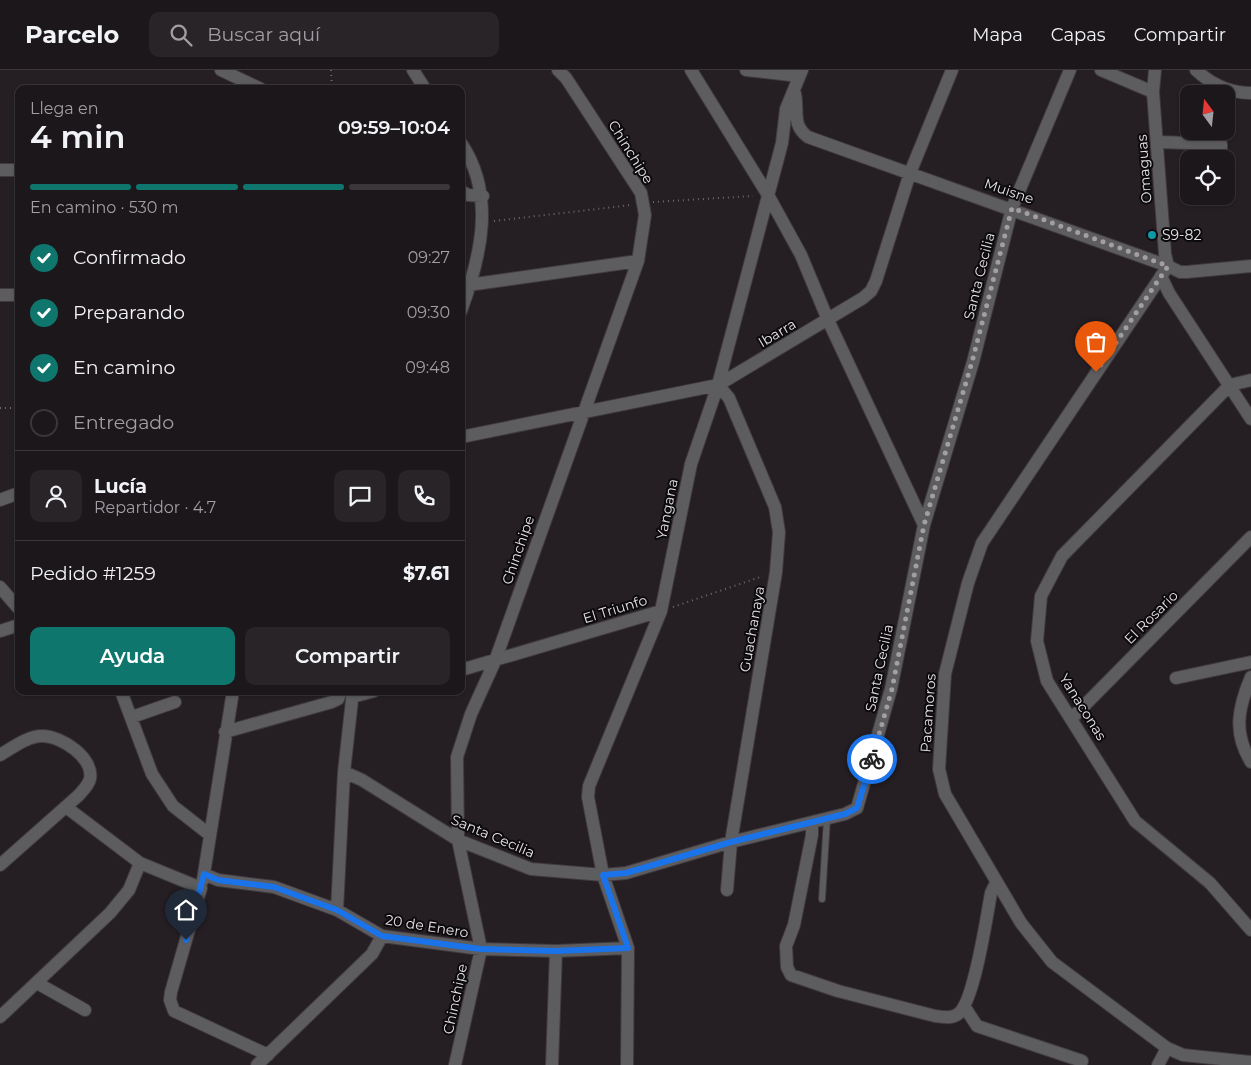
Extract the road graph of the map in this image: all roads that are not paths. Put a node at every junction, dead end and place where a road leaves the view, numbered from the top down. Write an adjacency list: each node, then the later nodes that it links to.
1 (221, 70): 12 (street)
2 (413, 70): 13 (street)
3 (558, 70): 27 (street, Chinchipe)
4 (691, 70): 24 (street)
5 (746, 70): 11 (street)
6 (952, 70): 22 (street, Ibarra)
7 (1070, 70): 26 (street, Santa Cecilia)
8 (1101, 70): 15 (street)
9 (1155, 70): 15 (street, Omaguas)
10 (1196, 70): 16 (street)
11 (800, 73): 14 (street, Yangana)
12 (253, 85)
13 (422, 85)
14 (794, 90): 22 (street, Muisne); 24 (street, Yangana)
15 (1153, 92): 17 (street, Omaguas)
16 (1251, 93)
17 (1157, 142): 19 (street); 29 (street, Omaguas)
18 (465, 150): 25 (street)
19 (1221, 150)
20 (0, 170): 21 (street)
21 (15, 170)
22 (910, 173): 26 (street, Muisne); 33 (street, Ibarra)
23 (465, 193): 25 (street)
24 (768, 195): 33 (street); 35 (street, Yangana)
25 (483, 196): 30 (street)
26 (1012, 208): 29 (street, Muisne); 42 (street, Santa Cecilia)
27 (638, 262): 30 (street); 37 (street, Chinchipe)
28 (1251, 266): 29 (street, Muisne)
29 (1165, 271): 36 (street, Omaguas); 75 (street, Pacamoros)
30 (466, 286)
31 (0, 295): 32 (street)
32 (15, 295)
33 (828, 320): 35 (street, Ibarra); 42 (street)
34 (1251, 380): 36 (street)
35 (718, 385): 37 (street, Ibarra); 46 (street, Yangana); 70 (street, Guachanaya)
36 (1230, 385): 38 (street, Omaguas); 60 (street, Yanaconas)
37 (582, 414): 39 (street, Ibarra); 49 (street, Chinchipe)
38 (1251, 419)
39 (465, 436)
40 (15, 495): 41 (street)
41 (0, 500)
42 (924, 525): 66 (street, Santa Cecilia)
43 (1251, 536): 60 (street, El Rosario)
44 (0, 587): 45 (street)
45 (15, 604)
46 (661, 611): 49 (street, El Triunfo); 74 (street, Yangana)
47 (15, 625): 48 (street)
48 (0, 631)
49 (495, 661): 51 (street, El Triunfo); 69 (street, Chinchipe)
50 (1251, 662): 53 (street)
51 (465, 669)
52 (1251, 677): 63 (street)
53 (1176, 678)
54 (123, 695): 59 (street)
55 (232, 695): 61 (street)
56 (345, 695): 61 (street)
57 (349, 695): 64 (street)
58 (175, 702): 59 (street)
59 (132, 716): 68 (street)
60 (1072, 718): 80 (street, Yanaconas)
61 (225, 732): 68 (street)
62 (0, 755): 65 (street)
63 (1251, 762)
64 (344, 772): 69 (street, Santa Cecilia); 79 (street)
65 (66, 807): 71 (street); 72 (street)
66 (827, 818): 67 (street, Santa Cecilia); 78 (lane)
67 (812, 822): 70 (street, Santa Cecilia); 86 (street)
68 (210, 835): 73 (street)
69 (458, 840): 74 (street, Santa Cecilia); 83 (street, Chinchipe)
70 (731, 842): 74 (street, Santa Cecilia); 77 (street, Guachanaya)
71 (140, 863): 76 (street); 85 (street)
72 (0, 865)
73 (204, 874): 76 (street); 79 (street, 20 de Enero)
74 (603, 875): 82 (street, Yangana)
75 (996, 883): 86 (street); 89 (street, Pacamoros)
76 (201, 888): 90 (street)
77 (727, 890)
78 (822, 899)
79 (337, 910): 81 (street, 20 de Enero)
80 (1251, 930)
81 (382, 936): 83 (street, 20 de Enero); 90 (street)
82 (628, 948): 84 (street, 20 de Enero); 96 (street, Yangana)
83 (481, 949): 84 (street, 20 de Enero); 94 (street, Chinchipe)
84 (556, 951): 95 (street)
85 (37, 983): 87 (street); 88 (street)
86 (964, 1006): 91 (street)
87 (85, 1010)
88 (0, 1016)
89 (1167, 1048): 92 (street, Pacamoros); 97 (street)
90 (268, 1055): 93 (street)
91 (1082, 1061)
92 (1251, 1062)
93 (258, 1065)
94 (455, 1065)
95 (552, 1065)
96 (628, 1065)
97 (1158, 1065)

